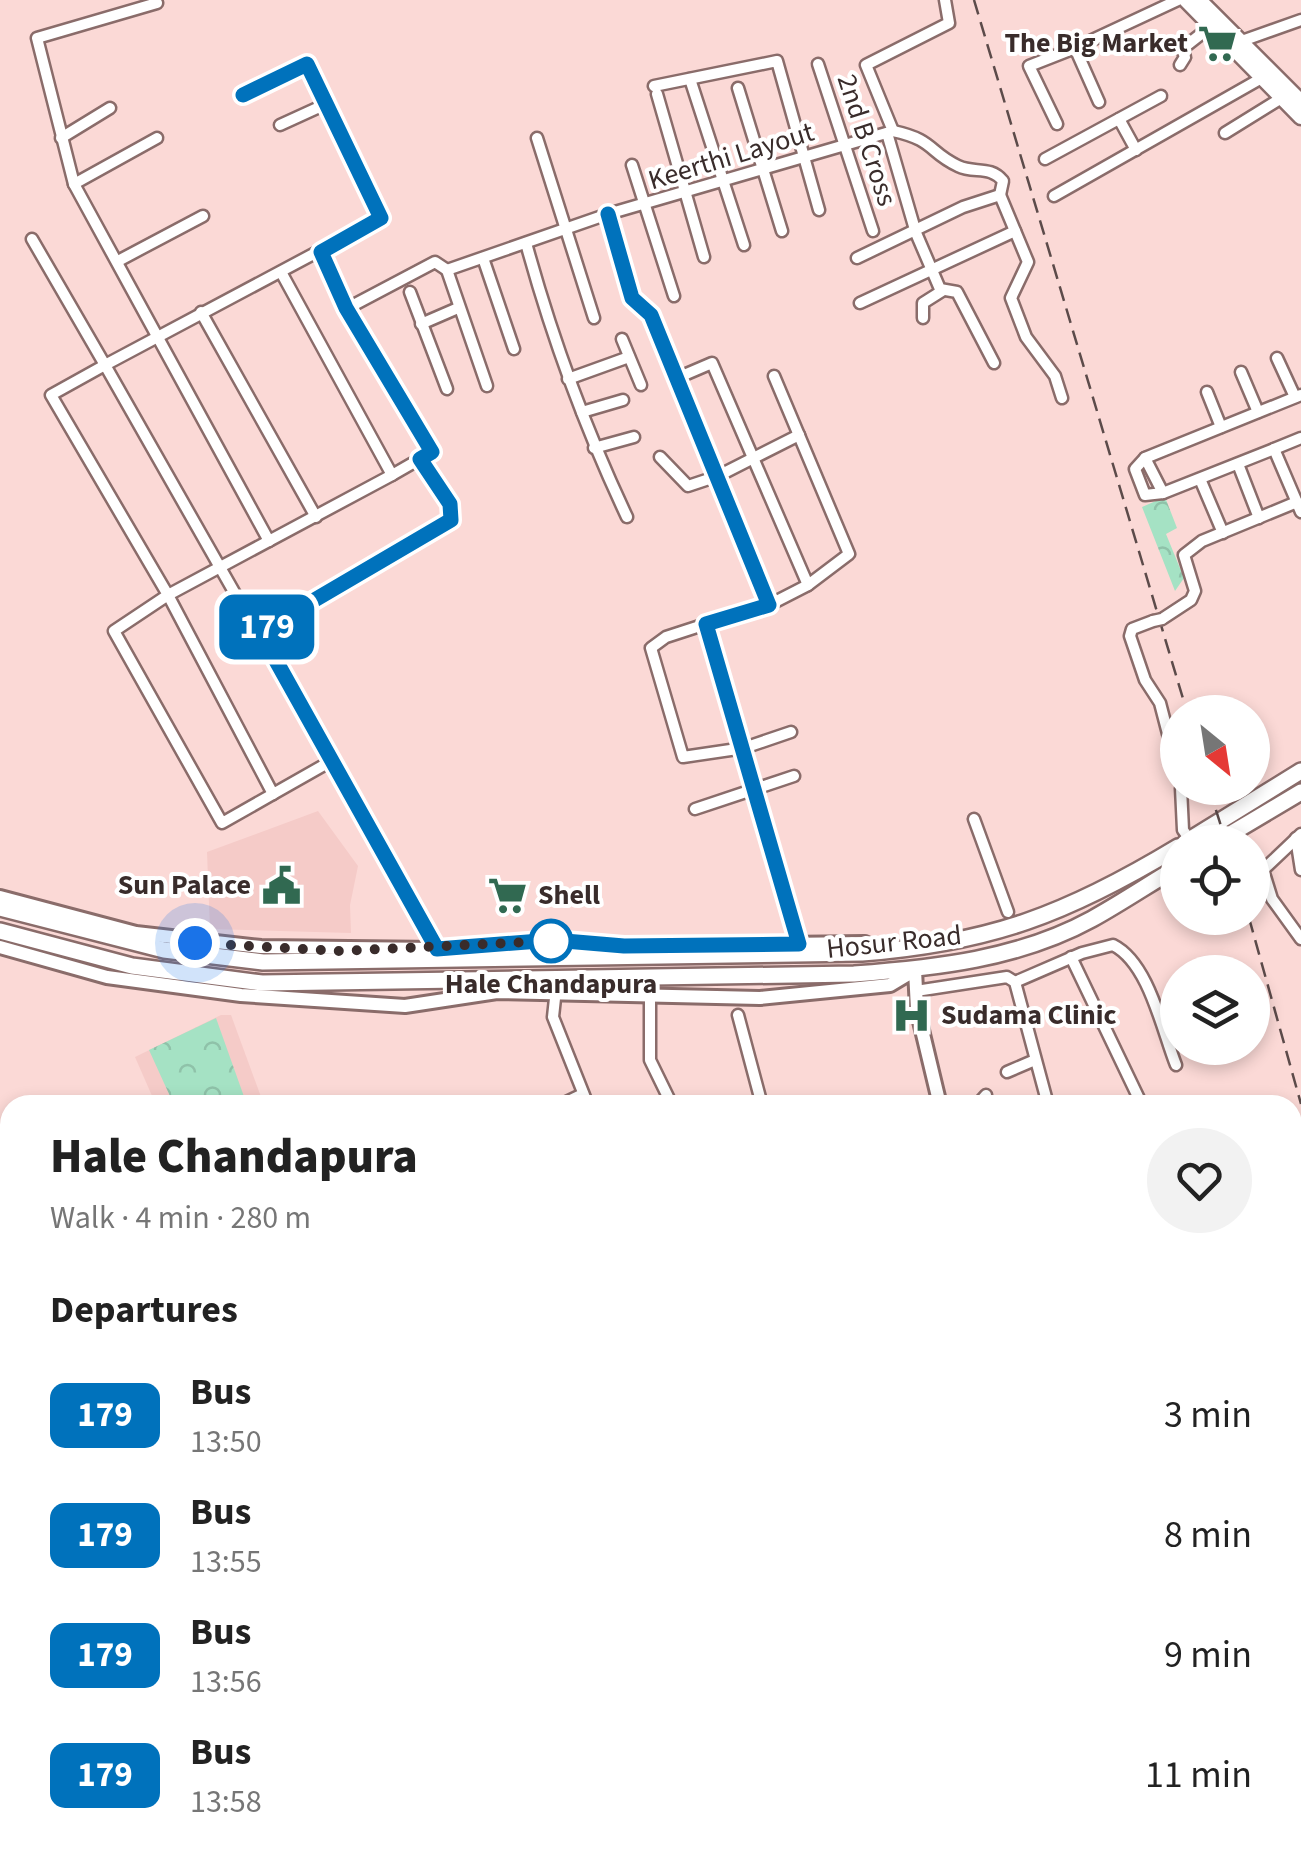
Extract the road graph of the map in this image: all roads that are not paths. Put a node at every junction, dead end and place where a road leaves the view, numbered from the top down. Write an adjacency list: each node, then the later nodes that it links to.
1 (945, 0): 24 (street)
2 (1182, 0): 6 (main road); 8 (street)
3 (1199, 0): 7 (main road)
4 (157, 2): 26 (street)
5 (1301, 20): 7 (street)
6 (1210, 27): 10 (street); 12 (main road)
7 (1239, 42): 16 (main road)
8 (1075, 48): 17 (street); 22 (street)
9 (818, 64): 29 (street, 2nd B Cross)
10 (1180, 65)
11 (690, 78): 31 (street); 35 (street); 37 (street)
12 (1260, 79): 16 (main road); 30 (street)
13 (738, 88): 34 (street)
14 (243, 95): 18 (street)
15 (1161, 96): 21 (street)
16 (1291, 98): 20 (main road); 25 (street)
17 (1100, 102)
18 (326, 104): 23 (street); 52 (street)
19 (110, 108): 26 (street)
20 (1301, 117)
21 (1119, 119): 30 (street); 32 (street)
22 (1057, 124)
23 (280, 125)
24 (890, 132): 29 (street, Keerthi Layout); 38 (street); 48 (street)
25 (1225, 133)
26 (61, 138): 36 (street)
27 (156, 138): 36 (street)
28 (537, 138): 44 (street)
29 (847, 146): 31 (street, Keerthi Layout); 47 (street, 2nd B Cross)
30 (1136, 150): 39 (street)
31 (806, 157): 34 (street, Keerthi Layout); 41 (street)
32 (1045, 159)
33 (632, 165): 40 (street)
34 (765, 169): 35 (street, Keerthi Layout); 45 (street)
35 (723, 181): 37 (street, Keerthi Layout); 51 (street)
36 (74, 184): 56 (street)
37 (684, 193): 40 (street, Keerthi Layout); 53 (street)
38 (1000, 195): 46 (street); 48 (street)
39 (1054, 196)
40 (644, 206): 42 (street, Keerthi Layout); 62 (street)
41 (820, 210)
42 (608, 214): 44 (street, Keerthi Layout); 80 (street)
43 (203, 216): 56 (street)
44 (567, 228): 50 (street, Keerthi Layout); 67 (street)
45 (782, 231)
46 (1015, 231): 57 (street); 86 (street)
47 (873, 232)
48 (916, 233): 55 (street); 57 (street)
49 (32, 239): 76 (street)
50 (526, 243): 54 (street, Keerthi Layout); 79 (street)
51 (744, 245)
52 (321, 252): 59 (street); 64 (street)
53 (704, 256)
54 (483, 258): 58 (street, Keerthi Layout); 72 (street)
55 (857, 258)
56 (118, 261): 70 (street)
57 (930, 269): 60 (street); 63 (street)
58 (447, 270): 64 (street, Keerthi Layout); 65 (street)
59 (281, 272): 66 (street); 100 (street)
60 (942, 291): 68 (street); 75 (street)
61 (410, 292): 69 (street)
62 (674, 296)
63 (860, 303)
64 (346, 308): 98 (street)
65 (458, 308): 69 (street); 82 (street)
66 (201, 312): 70 (street); 106 (street)
67 (594, 318)
68 (924, 318)
69 (421, 324): 83 (street)
70 (159, 336): 76 (street); 110 (street)
71 (622, 340): 73 (street)
72 (514, 349)
73 (630, 357): 79 (street); 81 (street)
74 (1277, 358): 85 (street)
75 (994, 363)
76 (105, 366): 111 (street); 113 (street)
77 (1242, 372): 89 (street)
78 (774, 376): 91 (street)
79 (568, 378): 88 (street)
80 (677, 378): 96 (street); 101 (street)
81 (641, 384)
82 (486, 386)
83 (447, 389)
84 (1206, 392): 90 (street)
85 (1298, 396): 89 (street)
86 (1062, 398)
87 (622, 400): 88 (street)
88 (582, 412): 94 (street)
89 (1258, 412): 90 (street)
90 (1221, 427): 103 (street)
91 (799, 435): 96 (street); 112 (street)
92 (634, 437): 94 (street)
93 (1301, 438): 95 (street)
94 (594, 448): 107 (street)
95 (1274, 449): 99 (street); 104 (street)
96 (751, 456): 101 (street); 112 (street)
97 (660, 457): 101 (street)
98 (420, 459): 100 (street); 116 (street)
99 (1238, 464): 103 (street); 108 (street)
100 (392, 474): 106 (street)
101 (718, 476): 114 (street)
102 (1301, 478): 104 (street)
103 (1200, 479): 109 (street)
104 (1289, 484): 105 (street)
105 (1299, 507): 108 (street)
106 (316, 516): 110 (street)
107 (628, 517)
108 (1260, 518): 109 (street)
109 (1223, 533): 117 (street)
110 (269, 541): 111 (street)
111 (222, 566): 113 (street); 116 (street)
112 (808, 585): 114 (street)
113 (168, 596): 124 (street); 124 (street)
114 (769, 605): 115 (street)
115 (706, 624): 119 (street); 119 (street)
116 (260, 632): 120 (street)
117 (1160, 703)
118 (792, 732): 119 (street)
119 (744, 748): 123 (street)
120 (333, 760): 124 (street); 141 (street)
121 (1297, 771): 128 (highway, Hosur Road)
122 (794, 776): 123 (street)
123 (756, 787): 126 (street); 139 (street)
124 (272, 794)
125 (1299, 794): 129 (highway)
126 (695, 809)
127 (974, 819): 136 (street)
128 (1212, 825)
129 (1246, 825)
130 (1298, 836): 132 (street); 138 (street)
131 (1160, 856): 142 (highway, Hosur Road)
132 (1301, 870)
133 (1160, 878): 144 (highway, Hosur Road)
134 (0, 897): 141 (street)
135 (0, 908): 142 (highway, Hosur Road)
136 (1008, 912)
137 (0, 931): 147 (highway, Hosur Road)
138 (1301, 939)
139 (799, 944): 141 (street); 142 (street)
140 (0, 946): 147 (street)
141 (437, 949)
142 (882, 951)
143 (1072, 957): 146 (street); 151 (street); 159 (street)
144 (916, 970): 145 (highway, Hosur Road); 148 (street); 149 (street)
145 (650, 978): 147 (highway, Hosur Road); 149 (street)
146 (1015, 982): 148 (street); 152 (street)
147 (556, 986): 149 (street); 154 (street)
148 (916, 990): 157 (street)
149 (648, 998): 155 (street)
150 (738, 1015): 156 (street)
151 (1160, 1025)
152 (1035, 1060): 153 (street); 158 (street)
153 (1007, 1072)
154 (583, 1095)
155 (667, 1095)
156 (759, 1095)
157 (938, 1095)
158 (1045, 1095)
159 (1137, 1095)

